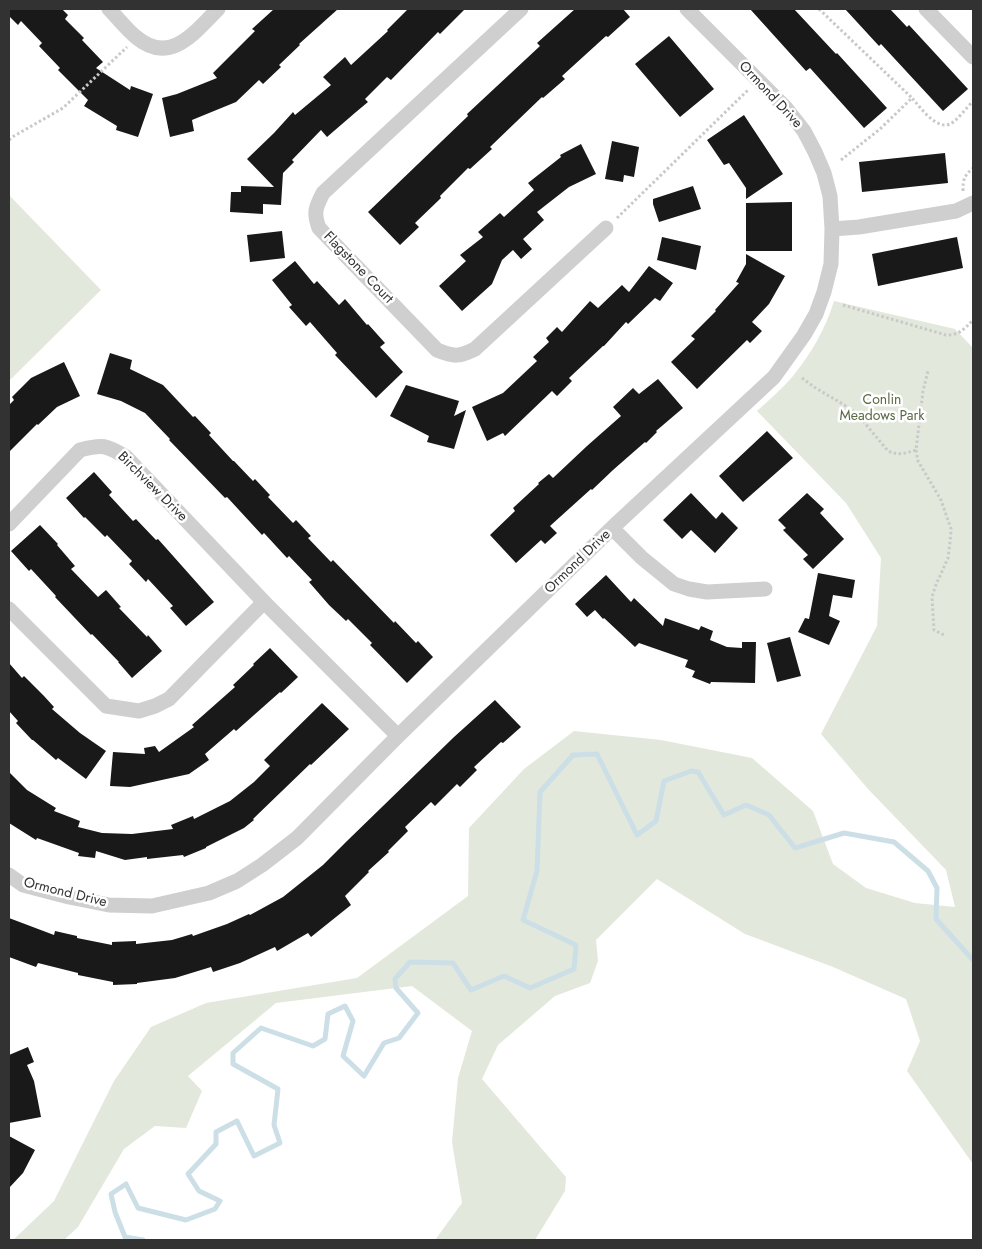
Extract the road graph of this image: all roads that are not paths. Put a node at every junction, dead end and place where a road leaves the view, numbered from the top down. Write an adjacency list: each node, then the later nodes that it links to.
1 (108, 9): 2 (street)
2 (218, 9)
3 (520, 9): 8 (street, Flagstone Court)
4 (687, 9): 9 (street, Ormond Drive)
5 (926, 9): 6 (street)
6 (973, 57)
7 (968, 206): 9 (street)
8 (606, 228)
9 (832, 229): 11 (street, Ormond Drive)
10 (9, 524): 13 (street, Birchview Drive)
11 (612, 528): 12 (street); 15 (street, Ormond Drive)
12 (765, 589)
13 (264, 602): 14 (street); 15 (street, Birchview Drive)
14 (9, 609)
15 (398, 736): 16 (street, Ormond Drive)
16 (9, 875)

